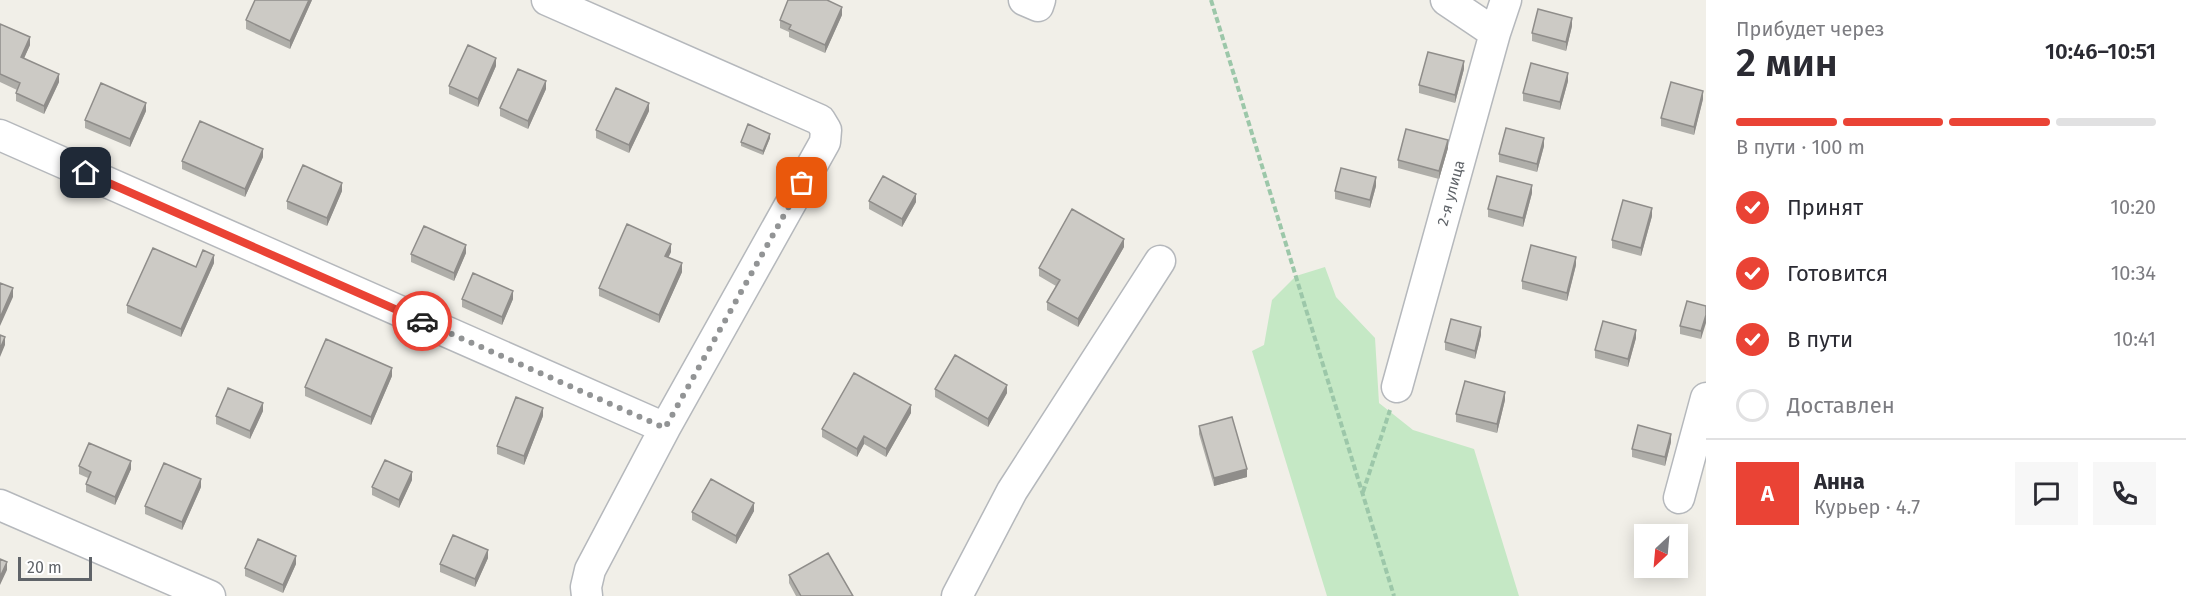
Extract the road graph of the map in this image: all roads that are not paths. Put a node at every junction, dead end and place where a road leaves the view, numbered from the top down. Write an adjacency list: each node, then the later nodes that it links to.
1 (547, 0): 11 (street)
2 (1024, 0): 3 (street)
3 (1041, 0)
4 (1446, 0): 6 (street)
5 (1506, 0): 6 (street, 2-я улица)
6 (1495, 33): 9 (street, 2-я улица)
7 (0, 135): 11 (street)
8 (1160, 261): 16 (street)
9 (1397, 387)
10 (1706, 398): 12 (street)
11 (665, 428): 15 (street)
12 (1679, 498)
13 (0, 504): 14 (street)
14 (210, 596)
15 (587, 596)
16 (957, 596)

